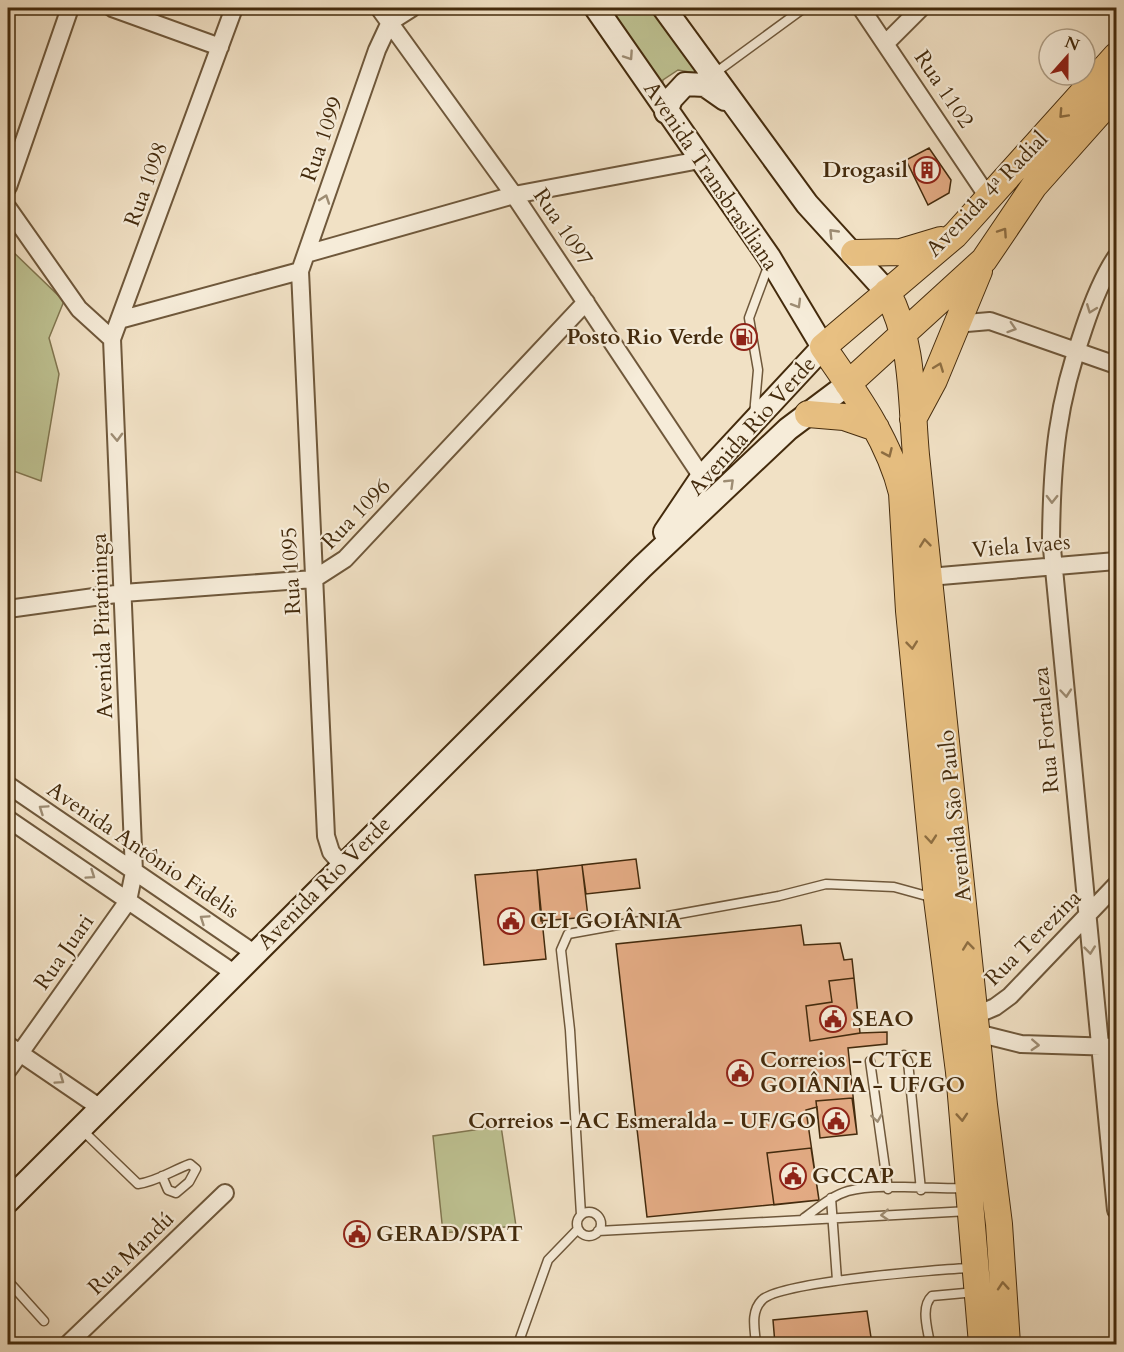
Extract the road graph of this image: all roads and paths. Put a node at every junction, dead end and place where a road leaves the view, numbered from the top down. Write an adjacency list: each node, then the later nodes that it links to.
1 (70, 8): 20 (street)
2 (112, 8): 13 (street)
3 (234, 8): 13 (street, Rua 1098)
4 (379, 8): 11 (street, Rua 1097)
5 (412, 8): 11 (street)
6 (596, 8): 18 (street, Avenida Transbrasiliana, one-way to 18)
7 (664, 8): 15 (street)
8 (804, 8): 15 (lane)
9 (861, 8): 12 (street, Rua 1102)
10 (921, 8): 12 (street)
11 (390, 22): 21 (street, Rua 1097); 26 (street, Rua 1099, one-way to 11)
12 (886, 43): 22 (street, Rua 1102)
13 (220, 46): 33 (street, Rua 1098)
14 (1116, 56): 22 (main road, Avenida 4ª Radial, one-way to 22)
15 (713, 75): 17 (street)
16 (1116, 94): 28 (main road, Avenida 4ª Radial, one-way to 16)
17 (737, 107): 18 (street); 25 (street, one-way to 17)
18 (666, 112): 19 (street, Avenida Transbrasiliana)
19 (700, 160): 21 (street); 29 (street, Avenida Transbrasiliana)
20 (8, 187)
21 (514, 195): 26 (street); 32 (street, Rua 1097)
22 (988, 197): 24 (main road, Avenida 4ª Radial)
23 (8, 208): 36 (street)
24 (955, 235): 25 (main road); 31 (main road, Avenida 4ª Radial)
25 (854, 253): 31 (street)
26 (306, 254): 30 (street, Rua 1099)
27 (1116, 257): 38 (street, Rua Fortaleza, one-way to 38)
28 (984, 260): 34 (main road); 35 (main road, Avenida 4ª Radial)
29 (771, 261): 37 (street, Avenida Transbrasiliana, one-way to 37); 44 (lane)
30 (300, 271): 33 (street); 51 (street, Rua 1095)
31 (887, 292): 35 (main road, Avenida São Paulo); 37 (main road, Avenida 4ª Radial)
32 (586, 302): 46 (street, Rua 1097); 51 (street, Rua 1096)
33 (119, 320): 36 (street, Rua 1098)
34 (955, 324): 38 (street, one-way to 38); 43 (main road, one-way to 34)
35 (904, 334): 41 (main road, Avenida 4ª Radial); 43 (main road, Avenida São Paulo)
36 (112, 339): 40 (street, Rua 1098)
37 (823, 347): 41 (main road, Avenida São Paulo); 44 (street, Avenida Rio Verde)
38 (1076, 351): 39 (street); 48 (street, Rua Fortaleza, one-way to 48)
39 (1116, 365)
40 (114, 378): 52 (street, Avenida Piratininga, one-way to 52)
41 (848, 384): 42 (street, Avenida Rio Verde); 45 (main road, Avenida São Paulo)
42 (808, 414): 45 (main road); 49 (street, Avenida Rio Verde, one-way to 42)
43 (913, 419): 50 (main road, Avenida São Paulo, one-way to 43)
44 (753, 420): 46 (street, Avenida Rio Verde)
45 (876, 428): 59 (main road, Avenida São Paulo, one-way to 59)
46 (702, 477): 49 (street, Avenida Rio Verde)
47 (1116, 561): 48 (street, Viela Ivaes)
48 (1054, 566): 50 (street, Viela Ivaes); 61 (street, Rua Fortaleza, one-way to 61)
49 (642, 567): 56 (street, Avenida Rio Verde)
50 (929, 577): 65 (main road, Avenida São Paulo, one-way to 50)
51 (314, 579): 52 (street, Rua 1096); 56 (street, Rua 1095)
52 (123, 593): 53 (street, Rua 1096); 57 (street, Avenida Piratininga)
53 (8, 609)
54 (8, 785): 57 (street, Avenida Antônio Fidelis, one-way to 54)
55 (8, 819): 60 (street, one-way to 60)
56 (342, 865): 62 (street, Avenida Rio Verde)
57 (134, 872): 60 (street, Rua Juari); 62 (street, Avenida Antônio Fidelis, one-way to 57)
58 (1116, 885): 61 (street, Rua Terezina)
59 (936, 899): 64 (main road, Avenida São Paulo); 83 (lane)
60 (128, 901): 63 (street); 67 (street, Rua Juari)
61 (1087, 917): 65 (street, Rua Terezina); 66 (street, Rua Fortaleza, one-way to 66)
62 (254, 953): 63 (street, Avenida Rio Verde)
63 (234, 973): 73 (street, Avenida Rio Verde)
64 (948, 982): 65 (main road); 71 (main road, Avenida São Paulo)
65 (976, 1024): 66 (street, one-way to 66); 72 (main road, Avenida São Paulo)
66 (1108, 1048): 82 (street, Rua Fortaleza)
67 (14, 1049): 70 (street, Rua Juari); 73 (street, one-way to 73)
68 (904, 1055): 77 (lane)
69 (870, 1061): 76 (lane, one-way to 76)
70 (8, 1070)
71 (959, 1072): 72 (main road); 80 (main road, Avenida São Paulo, one-way to 80)
72 (984, 1105): 97 (main road, Avenida São Paulo, one-way to 72)
73 (99, 1107): 74 (street, Avenida Rio Verde)
74 (80, 1128): 75 (lane); 81 (street, Avenida Rio Verde)
75 (162, 1176)
76 (888, 1189): 77 (lane); 79 (lane)
77 (921, 1190): 80 (lane)
78 (225, 1193): 92 (street, Rua Mandú)
79 (831, 1198): 84 (lane); 85 (lane)
80 (969, 1199): 85 (lane, one-way to 85); 89 (main road, Avenida São Paulo)
81 (8, 1201)
82 (1116, 1210)
83 (581, 1215): 86 (lane); 87 (lane)
84 (804, 1218): 85 (lane); 87 (lane)
85 (831, 1219): 88 (lane)
86 (578, 1229): 87 (lane); 93 (lane)
87 (598, 1231)
88 (837, 1280): 89 (lane); 94 (lane)
89 (975, 1280): 95 (lane); 96 (main road, Avenida São Paulo)
90 (8, 1281): 91 (lane)
91 (44, 1321)
92 (68, 1344)
93 (518, 1344)
94 (756, 1344)
95 (930, 1344)
96 (982, 1344)
97 (1007, 1344)

